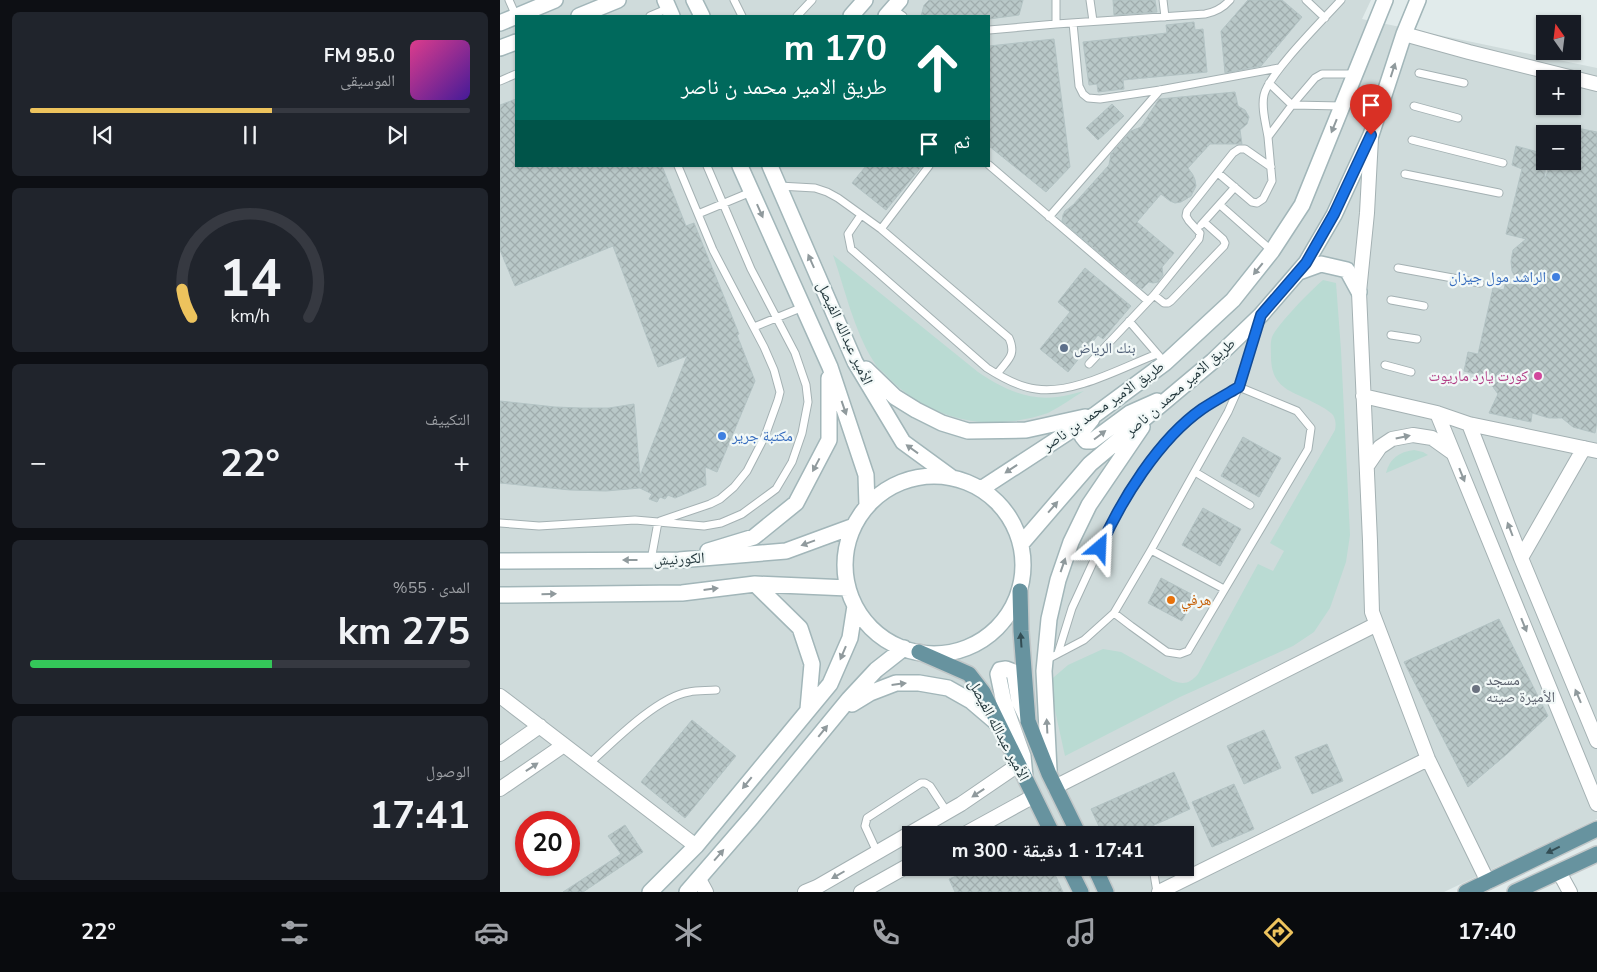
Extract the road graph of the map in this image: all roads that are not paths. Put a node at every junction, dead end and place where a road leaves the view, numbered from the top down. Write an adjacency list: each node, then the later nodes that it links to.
1 (509, 0): 17 (lane)
2 (555, 0): 18 (main road)
3 (618, 0): 19 (main road)
4 (694, 0): 21 (main road)
5 (734, 0): 22 (lane)
6 (812, 0): 23 (lane)
7 (865, 0): 24 (main road)
8 (1056, 0): 31 (lane)
9 (1090, 0): 28 (lane)
10 (1163, 0): 26 (lane)
11 (1230, 0): 26 (lane)
12 (1306, 0): 27 (lane)
13 (1341, 0): 27 (lane)
14 (1385, 0): 39 (main road, طريق الامير محمد بن ناصر)
15 (1418, 0): 33 (main road, طريق الامير محمد ن ناصر)
16 (669, 8): 20 (lane)
17 (516, 15)
18 (518, 15)
19 (580, 15)
20 (652, 15)
21 (702, 15)
22 (742, 15)
23 (798, 15)
24 (852, 15)
25 (515, 16): 29 (main road)
26 (1165, 17): 28 (lane)
27 (1325, 18): 36 (lane)
28 (1093, 21): 30 (lane)
29 (500, 23)
30 (1074, 23): 31 (lane); 44 (lane)
31 (1056, 24): 32 (lane)
32 (990, 30)
33 (1404, 34): 43 (street); 49 (main road, طريق الامير محمد ن ناصر, one-way to 33)
34 (515, 42): 35 (main road)
35 (500, 48)
36 (1279, 68): 41 (lane); 44 (lane)
37 (1420, 73): 42 (lane)
38 (515, 74): 40 (lane)
39 (1355, 74): 45 (lane); 46 (main road, طريق الامير محمد بن ناصر)
40 (500, 81)
41 (1270, 83): 45 (lane); 50 (lane)
42 (1464, 83)
43 (1597, 84)
44 (1160, 90): 70 (lane)
45 (1292, 106): 46 (lane); 50 (lane)
46 (1342, 106): 74 (main road, طريق الامير محمد بن ناصر, one-way to 74)
47 (1414, 106): 48 (lane)
48 (1458, 118)
49 (1371, 135): 76 (main road, طريق الامير محمد ن ناصر); 78 (street)
50 (1268, 136): 59 (lane)
51 (1412, 140): 52 (lane)
52 (1502, 163)
53 (990, 166): 70 (lane)
54 (678, 167): 68 (lane)
55 (707, 167): 66 (lane)
56 (740, 167): 64 (main road, الأمير عبدالله الفيصل)
57 (770, 167): 62 (main road, الأمير عبدالله الفيصل)
58 (928, 167): 72 (lane)
59 (1270, 167): 60 (lane); 63 (lane)
60 (1218, 173): 63 (lane); 73 (lane)
61 (1405, 174): 65 (lane)
62 (778, 186): 69 (lane); 90 (main road, الأمير عبدالله الفيصل, one-way to 62)
63 (1235, 187): 67 (lane)
64 (751, 192): 66 (lane); 83 (main road, الأمير عبدالله الفيصل, one-way to 83)
65 (1499, 193)
66 (723, 203): 68 (lane); 85 (lane)
67 (1220, 205): 71 (lane); 74 (lane)
68 (698, 214): 87 (lane)
69 (861, 214): 72 (lane); 96 (lane)
70 (1049, 217): 81 (lane)
71 (1204, 222): 73 (lane); 79 (lane)
72 (881, 229): 96 (lane)
73 (1198, 229): 79 (lane)
74 (1272, 251): 91 (main road, طريق الامير محمد بن ناصر, one-way to 91)
75 (1398, 268): 77 (lane)
76 (1298, 272): 78 (main road); 84 (main road, طريق الامير محمد ن ناصر)
77 (1480, 283)
78 (1359, 292): 98 (street)
79 (1154, 295): 81 (lane)
80 (1391, 300): 82 (lane)
81 (1148, 301): 86 (lane)
82 (1424, 306)
83 (803, 307): 85 (lane); 94 (main road, الأمير عبدالله الفيصل)
84 (1261, 315): 97 (lane); 99 (main road, طريق الامير محمد ن ناصر)
85 (776, 318): 87 (lane); 112 (lane)
86 (1129, 321): 91 (lane); 92 (lane)
87 (754, 327): 112 (lane)
88 (1390, 335): 89 (lane)
89 (1417, 339)
90 (853, 356): 101 (main road); 108 (main road, الأمير عبدالله الفيصل, one-way to 90)
91 (1161, 358): 96 (lane); 101 (main road, طريق الامير محمد بن ناصر)
92 (1089, 364)
93 (1385, 365): 95 (lane)
94 (830, 367): 111 (main road, الأمير عبدالله الفيصل, one-way to 111); 119 (main road, one-way to 119)
95 (1411, 372)
96 (997, 374)
97 (1239, 387): 107 (lane); 123 (lane); 130 (lane)
98 (1362, 396): 102 (street); 106 (street)
99 (1169, 397): 100 (main road, طريق الامير محمد ن ناصر); 101 (main road, one-way to 99)
100 (1151, 412): 115 (main road, طريق الامير محمد ن ناصر, one-way to 100); 130 (main road, one-way to 100)
101 (1096, 414): 109 (main road, طريق الامير محمد بن ناصر, one-way to 109)
102 (1437, 414): 103 (street); 105 (street)
103 (1470, 424): 104 (street); 117 (street, one-way to 103)
104 (1590, 449): 117 (street)
105 (1453, 454): 106 (street, one-way to 105); 148 (street, one-way to 148)
106 (1367, 466): 128 (street)
107 (1195, 472): 110 (lane); 116 (lane)
108 (951, 477): 109 (main road); 111 (main road)
109 (981, 489): 115 (main road)
110 (1250, 505)
111 (867, 506): 114 (main road)
112 (658, 522): 113 (lane); 118 (lane)
113 (500, 523)
114 (854, 526): 119 (main road, الكورنيش, one-way to 119); 122 (main road)
115 (1021, 544): 124 (main road)
116 (1151, 550): 123 (lane); 127 (lane)
117 (1521, 558): 138 (street, one-way to 117)
118 (650, 560): 119 (main road, الكورنيش); 120 (main road, الكورنيش, one-way to 120)
119 (679, 560)
120 (500, 561)
121 (755, 584): 122 (main road); 125 (main road, one-way to 121); 133 (main road)
122 (848, 588): 126 (main road)
123 (1224, 590): 127 (lane)
124 (1020, 591): 129 (main road); 135 (main road, الأمير عبدالله الفيصل, one-way to 124)
125 (500, 595)
126 (855, 606): 129 (main road); 133 (main road, one-way to 133)
127 (1114, 613): 130 (lane)
128 (1375, 625): 141 (street); 145 (street)
129 (911, 650): 134 (main road); 136 (main road, الأمير عبدالله الفيصل)
130 (1052, 656): 145 (main road, one-way to 130)
131 (716, 690): 142 (lane)
132 (500, 696): 137 (street)
133 (808, 709): 154 (main road, one-way to 154)
134 (840, 711): 136 (main road, one-way to 136); 163 (main road, one-way to 134)
135 (1028, 721): 144 (main road); 145 (main road, الأمير عبدالله الفيصل)
136 (998, 724): 143 (main road, الأمير عبدالله الفيصل)
137 (540, 726): 139 (street); 140 (street)
138 (1597, 741)
139 (564, 745): 142 (street); 146 (street, one-way to 139)
140 (500, 754)
141 (1428, 759): 162 (street); 170 (street)
142 (589, 764): 154 (street)
143 (1018, 765): 144 (main road, الأمير عبدالله الفيصل); 149 (street, one-way to 149)
144 (1025, 779): 147 (main road, الأمير عبدالله الفيصل)
145 (1052, 780): 152 (main road, الأمير عبدالله الفيصل)
146 (500, 789)
147 (1034, 796): 150 (street); 151 (main road, الأمير عبدالله الفيصل)
148 (1597, 804)
149 (947, 812): 155 (street); 155 (lane)
150 (979, 826)
151 (1049, 826)
152 (1075, 826)
153 (1597, 829): 162 (main road, one-way to 162)
154 (696, 846): 165 (main road)
155 (877, 852): 164 (street, one-way to 164)
156 (1597, 854): 158 (main road)
157 (902, 869): 167 (street)
158 (1560, 872): 172 (main road); 173 (street)
159 (1073, 876): 168 (main road)
160 (1098, 876): 169 (main road)
161 (1155, 876): 170 (lane)
162 (1488, 882): 171 (main road)
163 (702, 886): 166 (main road)
164 (814, 890)
165 (650, 892)
166 (687, 892)
167 (861, 892)
168 (1081, 892)
169 (1106, 892)
170 (1158, 892)
171 (1466, 892)
172 (1515, 892)
173 (1570, 892)

